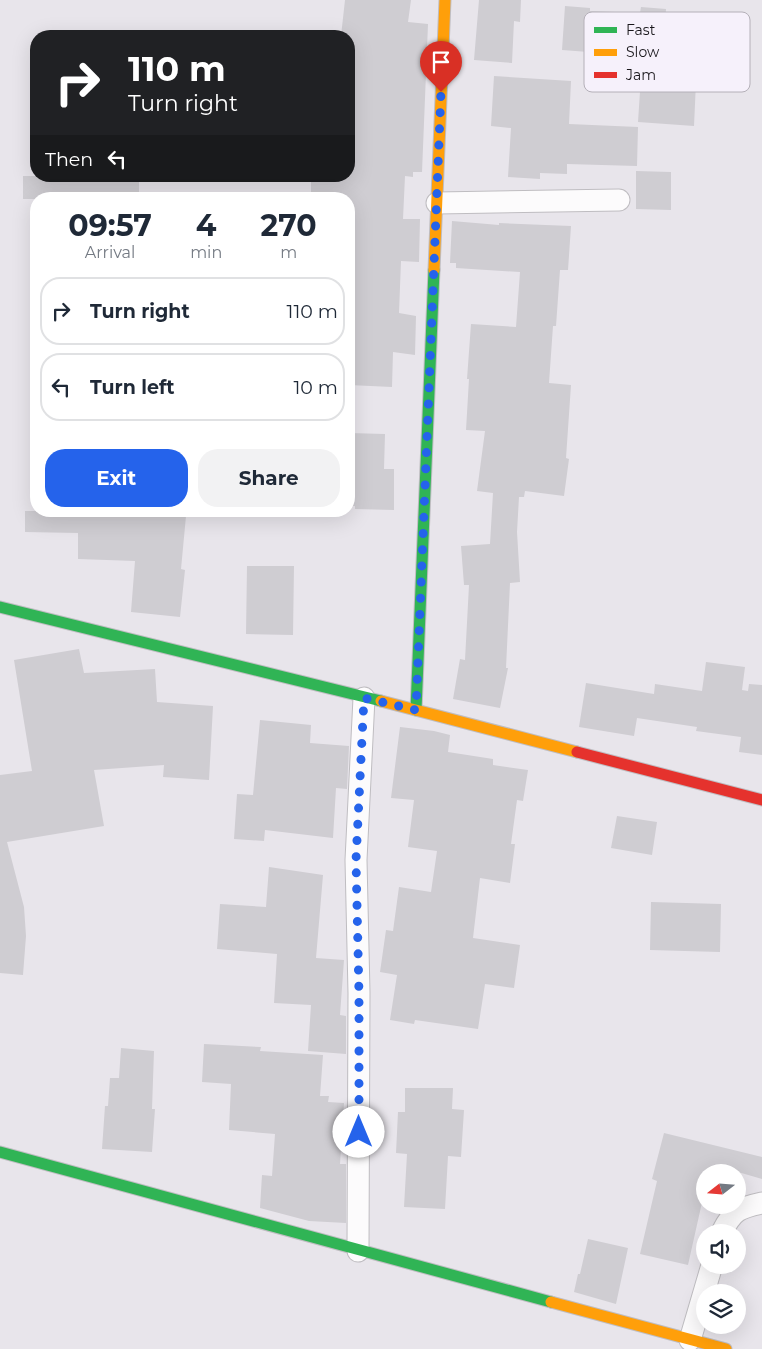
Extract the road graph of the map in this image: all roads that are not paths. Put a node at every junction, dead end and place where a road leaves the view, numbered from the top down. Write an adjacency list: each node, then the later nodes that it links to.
1 (445, 0): 3 (street)
2 (619, 200): 3 (street)
3 (437, 203): 6 (street)
4 (0, 607): 5 (street)
5 (364, 698): 6 (street); 11 (street)
6 (416, 710): 7 (street)
7 (762, 800)
8 (0, 1152): 11 (street)
9 (762, 1202): 10 (street)
10 (727, 1224)
11 (358, 1251): 13 (street)
12 (709, 1274): 13 (street)
13 (690, 1340): 14 (street)
14 (726, 1349)

